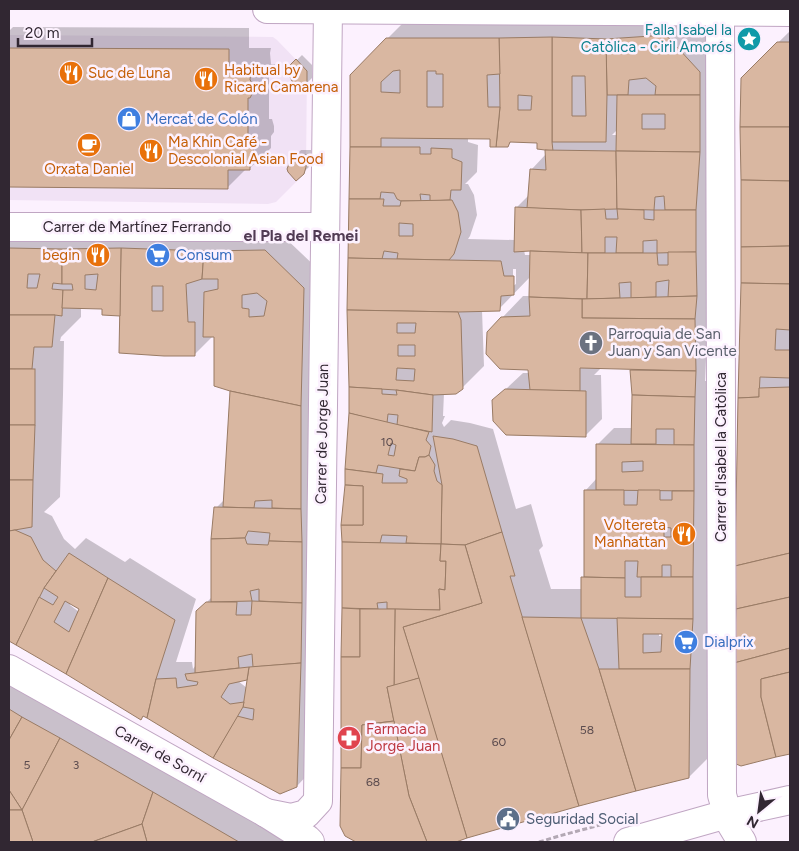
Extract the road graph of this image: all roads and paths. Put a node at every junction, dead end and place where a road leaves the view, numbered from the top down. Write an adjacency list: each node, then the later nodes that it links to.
1 (267, 9): 2 (street)
2 (328, 9): 3 (street); 6 (street, Carrer de Jorge Juan)
3 (720, 10): 4 (street); 10 (street, Carrer d'Isabel la Catòlica)
4 (790, 12)
5 (9, 227): 6 (street, Carrer de Martínez Ferrando)
6 (324, 227): 9 (street, Carrer de Jorge Juan)
7 (9, 669): 9 (street, Carrer de Sorní)
8 (790, 800): 10 (street)
9 (266, 813): 11 (street, Carrer de Sorní)
10 (727, 814): 12 (street); 13 (street, Carrer d'Isabel la Catòlica)
11 (310, 842)
12 (628, 842)
13 (742, 842)

